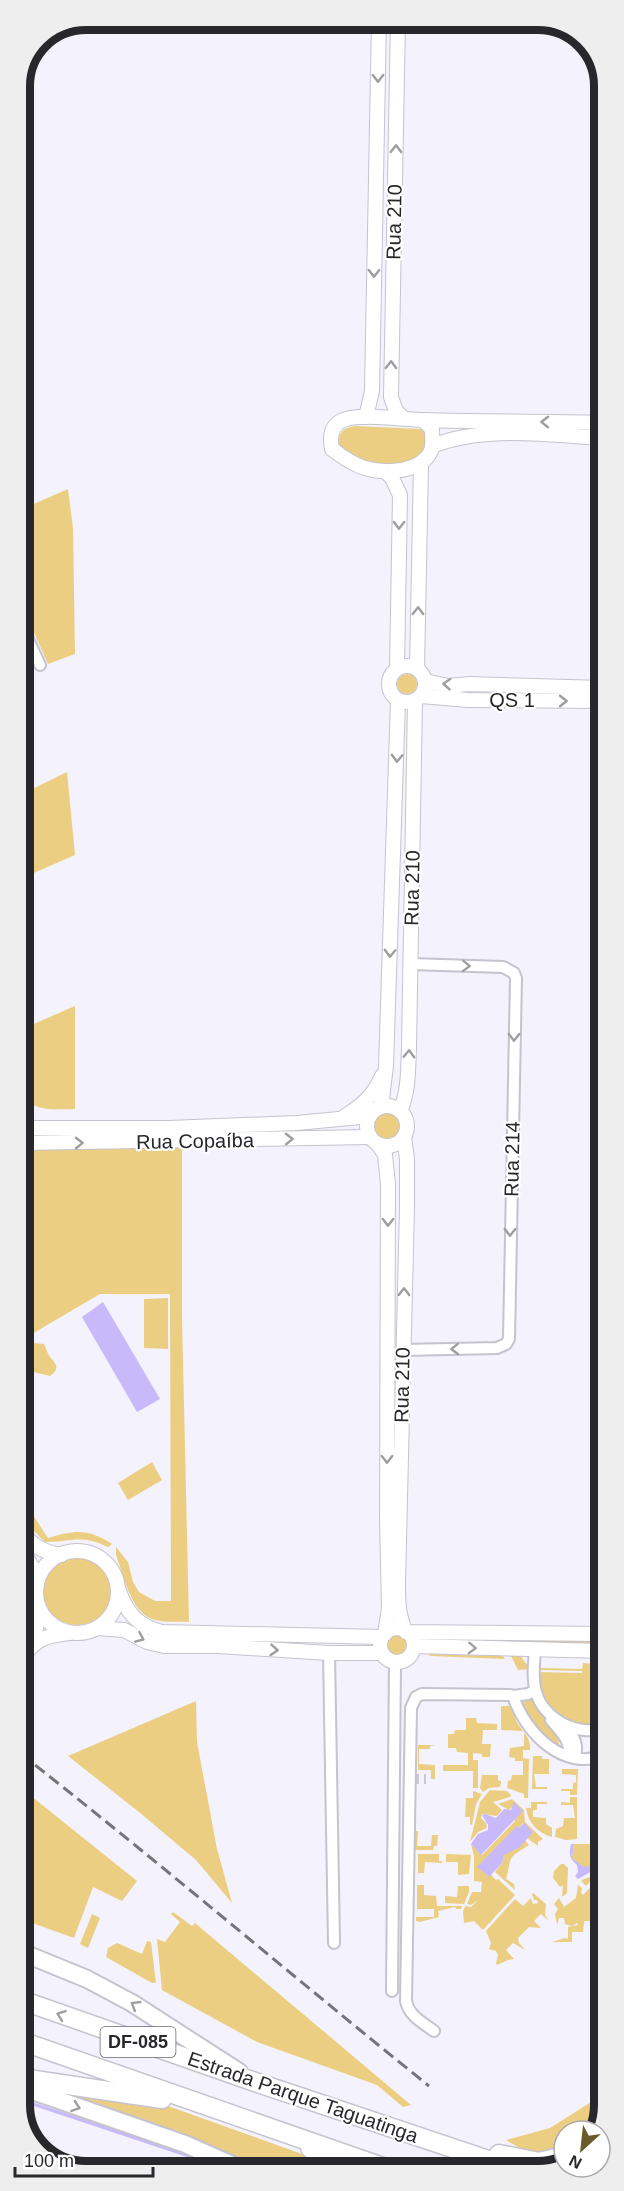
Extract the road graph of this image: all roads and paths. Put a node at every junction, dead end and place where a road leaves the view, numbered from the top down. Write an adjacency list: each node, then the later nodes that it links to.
1 (379, 30): 3 (main road, Rua 210, one-way to 3)
2 (398, 30): 4 (main road, Rua 210, one-way to 2)
3 (366, 417): 4 (main road); 10 (main road)
4 (404, 419): 5 (main road)
5 (423, 420): 6 (main road, one-way to 5); 8 (main road)
6 (594, 423)
7 (594, 438): 8 (main road)
8 (432, 446): 9 (main road)
9 (421, 464): 10 (main road); 14 (main road, one-way to 9)
10 (386, 471): 13 (main road, one-way to 13)
11 (30, 644): 12 (street)
12 (40, 665)
13 (397, 669): 14 (main road); 17 (main road)
14 (421, 675): 15 (main road, one-way to 14); 16 (main road)
15 (594, 688)
16 (418, 698): 17 (main road); 18 (main road, QS 1, one-way to 18); 19 (main road, Rua 210)
17 (398, 700): 20 (main road, Rua 210, one-way to 20)
18 (594, 701)
19 (411, 964): 22 (main road, Rua 210, one-way to 19); 33 (street, Rua 214, one-way to 33)
20 (386, 1066): 21 (main road, Rua 210); 24 (main road)
21 (381, 1107): 22 (main road); 23 (main road)
22 (400, 1111): 28 (main road)
23 (370, 1116): 24 (main road, Rua Copaíba); 30 (main road)
24 (340, 1119): 26 (main road, Rua Copaíba)
25 (30, 1128): 27 (main road, Rua Copaíba)
26 (210, 1133): 27 (main road, Rua Copaíba); 29 (main road, Rua Copaíba, one-way to 29)
27 (170, 1135): 31 (main road, Rua Copaíba, one-way to 27)
28 (405, 1137): 30 (main road); 33 (main road, Rua 210, one-way to 28)
29 (346, 1139): 30 (main road, Rua Copaíba); 32 (main road)
30 (374, 1141): 32 (main road, Rua 210)
31 (30, 1142)
32 (388, 1184): 43 (main road, Rua 210, one-way to 43)
33 (402, 1350): 40 (main road, Rua 210)
34 (30, 1543): 35 (main road)
35 (61, 1555): 37 (main road); 38 (main road)
36 (30, 1561): 38 (main road)
37 (118, 1588): 39 (main road); 44 (main road)
38 (37, 1592): 41 (main road); 46 (main road)
39 (97, 1628): 41 (main road); 44 (main road, one-way to 44)
40 (406, 1632): 42 (main road); 43 (main road); 47 (main road)
41 (75, 1633): 46 (main road)
42 (594, 1634)
43 (384, 1635): 45 (main road); 52 (main road)
44 (184, 1639): 45 (main road)
45 (218, 1639): 51 (main road, one-way to 51)
46 (32, 1644): 48 (main road)
47 (414, 1646): 49 (main road, one-way to 49); 53 (main road)
48 (30, 1647)
49 (535, 1650): 50 (main road); 54 (street)
50 (594, 1652)
51 (329, 1653): 52 (main road); 60 (street)
52 (382, 1653): 53 (main road)
53 (395, 1662): 62 (street)
54 (538, 1695): 55 (street); 56 (street); 58 (street)
55 (513, 1696): 58 (street); 64 (street)
56 (556, 1719): 57 (street); 58 (street)
57 (594, 1730)
58 (568, 1756): 59 (street)
59 (594, 1756)
60 (334, 1944)
61 (30, 1956): 67 (main road, one-way to 61)
62 (392, 1991)
63 (30, 2003): 67 (highway, Estrada Parque Taguatinga / DF-085, one-way to 63)
64 (434, 2031)
65 (30, 2044): 69 (highway, Estrada Parque Taguatinga / DF-085)
66 (30, 2079): 69 (highway)
67 (255, 2082): 71 (highway, Estrada Parque Taguatinga / DF-085)
68 (30, 2090): 72 (main road, one-way to 72)
69 (208, 2106): 70 (highway, Estrada Parque Taguatinga / DF-085)
70 (286, 2133): 73 (highway); 74 (highway, Estrada Parque Taguatinga / DF-085)
71 (423, 2138): 75 (highway, Estrada Parque Taguatinga / DF-085); 76 (highway)
72 (223, 2161)
73 (328, 2161)
74 (367, 2161)
75 (491, 2161)
76 (534, 2161)

